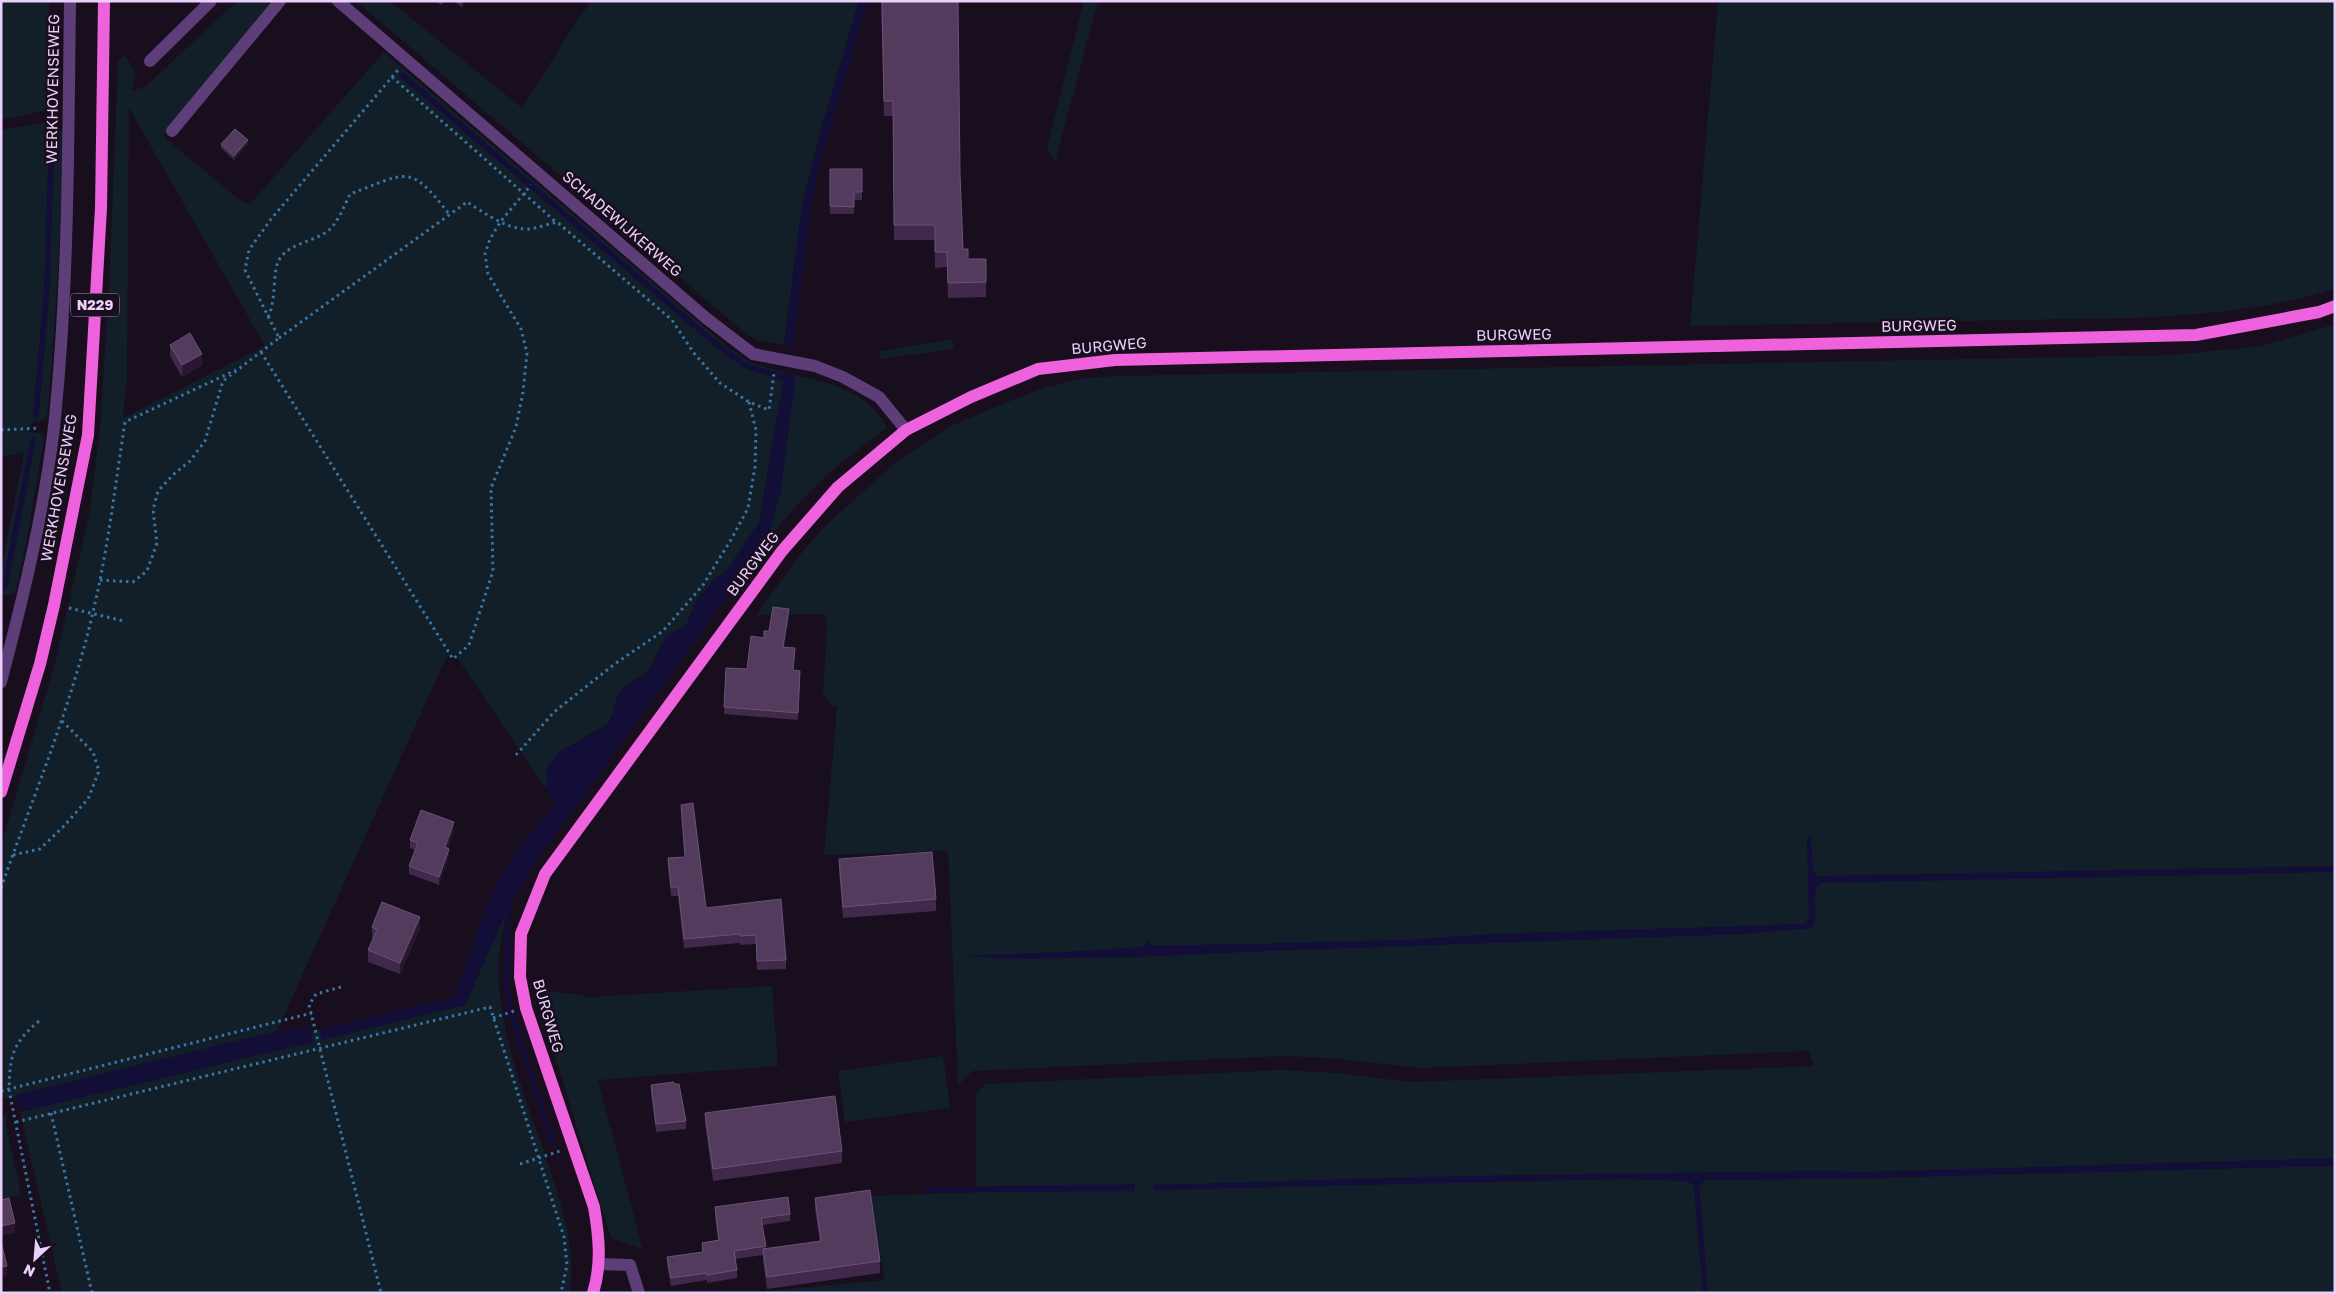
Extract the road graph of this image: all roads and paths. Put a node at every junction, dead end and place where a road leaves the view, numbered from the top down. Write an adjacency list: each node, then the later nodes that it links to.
1 (70, 1): 28 (street, WERKHOVENSEWEG)
2 (104, 1): 25 (main road, WERKHOVENSEWEG / N229)
3 (211, 1): 7 (street)
4 (280, 1): 9 (street)
5 (338, 1): 6 (street, SCHADEWIJKERWEG)
6 (406, 60): 8 (path); 23 (street, SCHADEWIJKERWEG)
7 (150, 61)
8 (392, 77): 10 (path); 15 (path)
9 (172, 131)
10 (525, 192): 12 (path); 13 (path)
11 (449, 214): 12 (path); 15 (path); 16 (path)
12 (501, 221): 13 (path); 17 (path)
13 (557, 222): 20 (path)
14 (2335, 306): 23 (main road, BURGWEG)
15 (268, 316): 16 (path)
16 (279, 338): 17 (path)
17 (262, 352): 18 (path)
18 (243, 367): 24 (path); 24 (path)
19 (773, 378): 20 (path)
20 (749, 402): 30 (path)
21 (30, 427): 22 (path)
22 (1, 430)
23 (906, 430): 44 (main road, BURGWEG)
24 (100, 580): 26 (path)
25 (54, 605): 26 (path); 31 (main road, WERKHOVENSEWEG / N229)
26 (93, 613): 27 (path); 29 (path)
27 (124, 621)
28 (1, 682)
29 (62, 721): 32 (path); 32 (path)
30 (516, 755)
31 (2, 786)
32 (13, 855): 33 (path)
33 (1, 888)
34 (341, 987): 36 (path)
35 (510, 1012): 37 (path)
36 (312, 1013): 39 (path); 40 (path)
37 (493, 1018): 39 (path); 45 (path)
38 (39, 1021): 40 (path)
39 (318, 1049): 42 (path); 50 (path)
40 (9, 1090): 41 (path); 43 (path)
41 (1, 1091)
42 (51, 1114): 43 (path); 49 (path)
43 (16, 1122): 48 (path)
44 (574, 1147): 45 (path); 47 (main road, BURGWEG)
45 (540, 1158): 46 (path); 51 (path)
46 (520, 1164)
47 (599, 1264): 52 (main road, BURGWEG); 53 (street)
48 (50, 1293)
49 (92, 1293)
50 (381, 1293)
51 (562, 1293)
52 (594, 1293)
53 (639, 1293)

